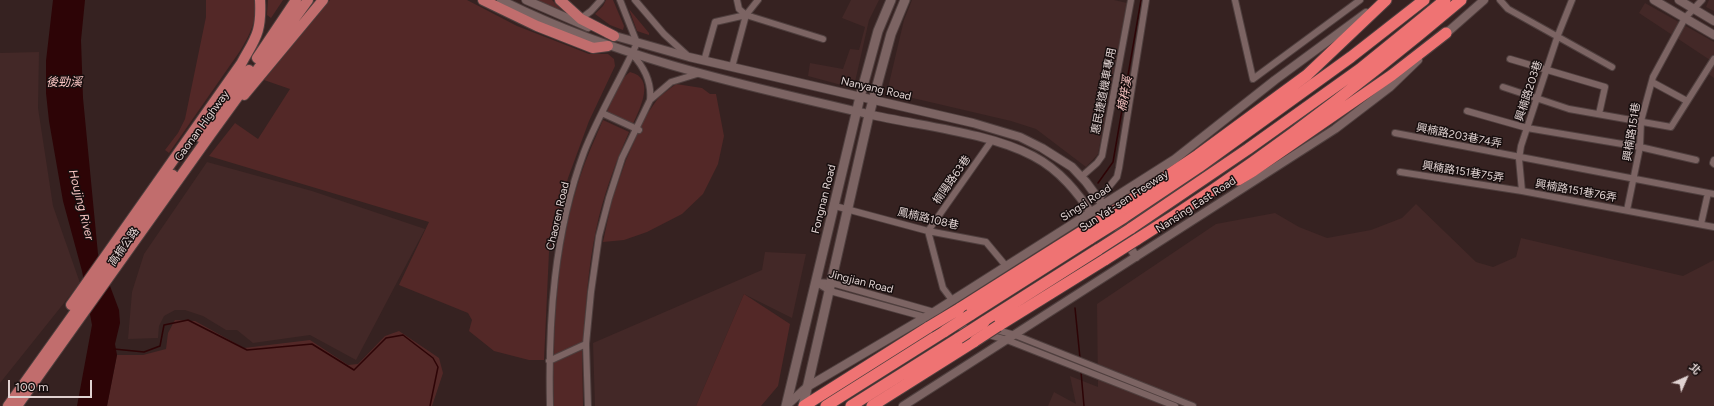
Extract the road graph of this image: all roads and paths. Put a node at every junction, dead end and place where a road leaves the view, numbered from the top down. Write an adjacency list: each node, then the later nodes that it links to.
1 (260, 0): 34 (main road)
2 (265, 0): 34 (main road)
3 (296, 0): 49 (main road)
4 (308, 0): 55 (main road, Gaonan Highway)
5 (323, 0): 55 (main road)
6 (483, 0): 43 (main road)
7 (502, 0): 43 (street)
8 (526, 0): 35 (street)
9 (560, 0): 35 (main road)
10 (601, 0): 35 (street)
11 (620, 0): 42 (street)
12 (737, 0): 32 (street)
13 (758, 0): 32 (street)
14 (892, 0): 57 (main road, Fongnan Road)
15 (905, 0): 60 (main road)
16 (1131, 0): 79 (street, 惠民捷道機車專用)
17 (1146, 0): 83 (street)
18 (1235, 0): 19 (street)
19 (1360, 0)
20 (1385, 0): 83 (street, Singsi Road); 89 (highway)
21 (1424, 0): 89 (highway, Sun Yat-sen Freeway)
22 (1445, 0): 118 (highway, bridge)
23 (1461, 0): 85 (highway)
24 (1484, 0): 37 (street, Nansing East Road)
25 (1500, 0): 38 (street)
26 (1572, 0): 38 (street, 興楠路203巷)
27 (1654, 0): 33 (street)
28 (1679, 0): 31 (street)
29 (1702, 0): 31 (street, 興楠路151巷)
30 (636, 1): 45 (street)
31 (1693, 9): 33 (street, 興楠路151巷); 36 (street)
32 (746, 15): 41 (street); 48 (street); 50 (street)
33 (1685, 18): 39 (street); 54 (street, 興楠路151巷)
34 (261, 19): 49 (main road)
35 (578, 20): 40 (main road)
36 (1714, 21)
37 (1446, 34): 85 (highway); 94 (street, Nansing East Road)
38 (1558, 35): 51 (street); 52 (street, 興楠路203巷)
39 (1714, 35)
40 (614, 36): 42 (street, Nanyang Road)
41 (823, 39)
42 (637, 43): 44 (street, Chaoren Road); 45 (street, Nanyang Road)
43 (608, 46): 44 (street)
44 (632, 54): 53 (street); 59 (street); 65 (street, Chaoren Road)
45 (689, 57): 48 (street, Nanyang Road)
46 (1510, 59): 52 (street)
47 (1714, 59): 61 (street)
48 (704, 60): 50 (street, Nanyang Road)
49 (245, 67): 64 (main road); 64 (main road)
50 (732, 67): 57 (street, Nanyang Road)
51 (1612, 67)
52 (1547, 69): 58 (street, 興楠路203巷); 66 (street)
53 (697, 74): 59 (street); 63 (street)
54 (1652, 82): 61 (street); 68 (street, 興楠路151巷)
55 (250, 85): 64 (main road, Gaonan Highway); 64 (main road)
56 (1503, 87): 58 (street)
57 (860, 97): 60 (street, Nanyang Road); 63 (main road, Fongnan Road)
58 (1537, 98): 66 (street); 69 (street, 興楠路203巷)
59 (650, 100): 70 (street)
60 (873, 100): 67 (main road); 79 (street, Nanyang Road)
61 (1688, 101): 68 (street)
62 (1467, 111): 69 (street, 興楠路203巷74弄)
63 (857, 112): 67 (street); 84 (main road, Fongnan Road)
64 (220, 113): 95 (main road, Gaonan Highway); 95 (main road, Gaonan Highway)
65 (602, 113): 70 (street); 107 (street, Chaoren Road)
66 (1599, 114): 68 (street)
67 (869, 115): 72 (street); 86 (main road)
68 (1641, 121): 73 (street, 興楠路151巷)
69 (1527, 128): 73 (street, 興楠路203巷74弄); 74 (street, 興楠路203巷)
70 (637, 129): 106 (street)
71 (1395, 133): 74 (street, 興楠路203巷74弄)
72 (992, 140): 88 (street); 93 (street, 楠陽路63巷)
73 (1640, 147): 75 (street, 興楠路203巷74弄); 80 (street, 興楠路151巷)
74 (1519, 159): 80 (street, 興楠路203巷74弄); 81 (street, 興楠路203巷)
75 (1696, 160)
76 (1714, 160): 77 (street)
77 (1714, 164)
78 (1400, 172): 81 (street, 興楠路151巷75弄)
79 (1081, 177): 83 (street, Nanyang Road)
80 (1634, 178): 82 (street, 興楠路203巷74弄); 87 (street, 興楠路151巷)
81 (1522, 191): 87 (street, 興楠路151巷76弄)
82 (1711, 194): 90 (street)
83 (1101, 202): 88 (street, Singsi Road); 94 (street, Nanyang Road)
84 (835, 206): 86 (street, 鳳楠路108巷); 98 (main road, Fongnan Road)
85 (1190, 207): 119 (highway, bridge)
86 (848, 210): 93 (street, 鳳楠路108巷); 99 (main road)
87 (1627, 210): 90 (street)
88 (1092, 213): 92 (street, Singsi Road); 96 (street)
89 (1120, 214): 92 (highway, Sun Yat-sen Freeway, bridge)
90 (1701, 224): 91 (street)
91 (1714, 227)
92 (1086, 229): 97 (street, Singsi Road); 100 (highway); 117 (highway, Sun Yat-sen Freeway, bridge)
93 (928, 231): 97 (street, 鳳楠路108巷); 100 (street)
94 (1136, 257): 96 (street, Nansing East Road)
95 (115, 262): 101 (main road, 高楠公路); 101 (main road, 高楠公路)
96 (1126, 263): 104 (street, Nansing East Road)
97 (1006, 266): 100 (street, Singsi Road)
98 (815, 282): 99 (street, Jingjian Road); 115 (main road, Fongnan Road)
99 (831, 287): 102 (street, Jingjian Road); 103 (street, Jingjian Road); 108 (main road)
100 (956, 305): 102 (street, Singsi Road); 103 (highway, bridge)
101 (83, 306): 109 (main road); 110 (main road); 111 (main road); 112 (main road)
102 (934, 312): 103 (street, Singsi Road); 104 (street, Jingjian Road)
103 (927, 322): 105 (street, Jingjian Road); 108 (street, Singsi Road); 116 (highway)
104 (1015, 335): 105 (street, Nansing East Road); 122 (street, Jingjian Road)
105 (1007, 340): 120 (street, Nansing East Road); 121 (street, Jingjian Road)
106 (586, 344): 107 (street); 114 (street)
107 (549, 361): 113 (street, Chaoren Road)
108 (807, 387): 115 (street, Singsi Road); 116 (main road)
109 (0, 405)
110 (8, 406)
111 (17, 406)
112 (24, 406)
113 (550, 406)
114 (588, 406)
115 (786, 406)
116 (804, 406)
117 (826, 406)
118 (851, 406)
119 (872, 406)
120 (903, 406)
121 (1176, 406)
122 (1193, 406)

